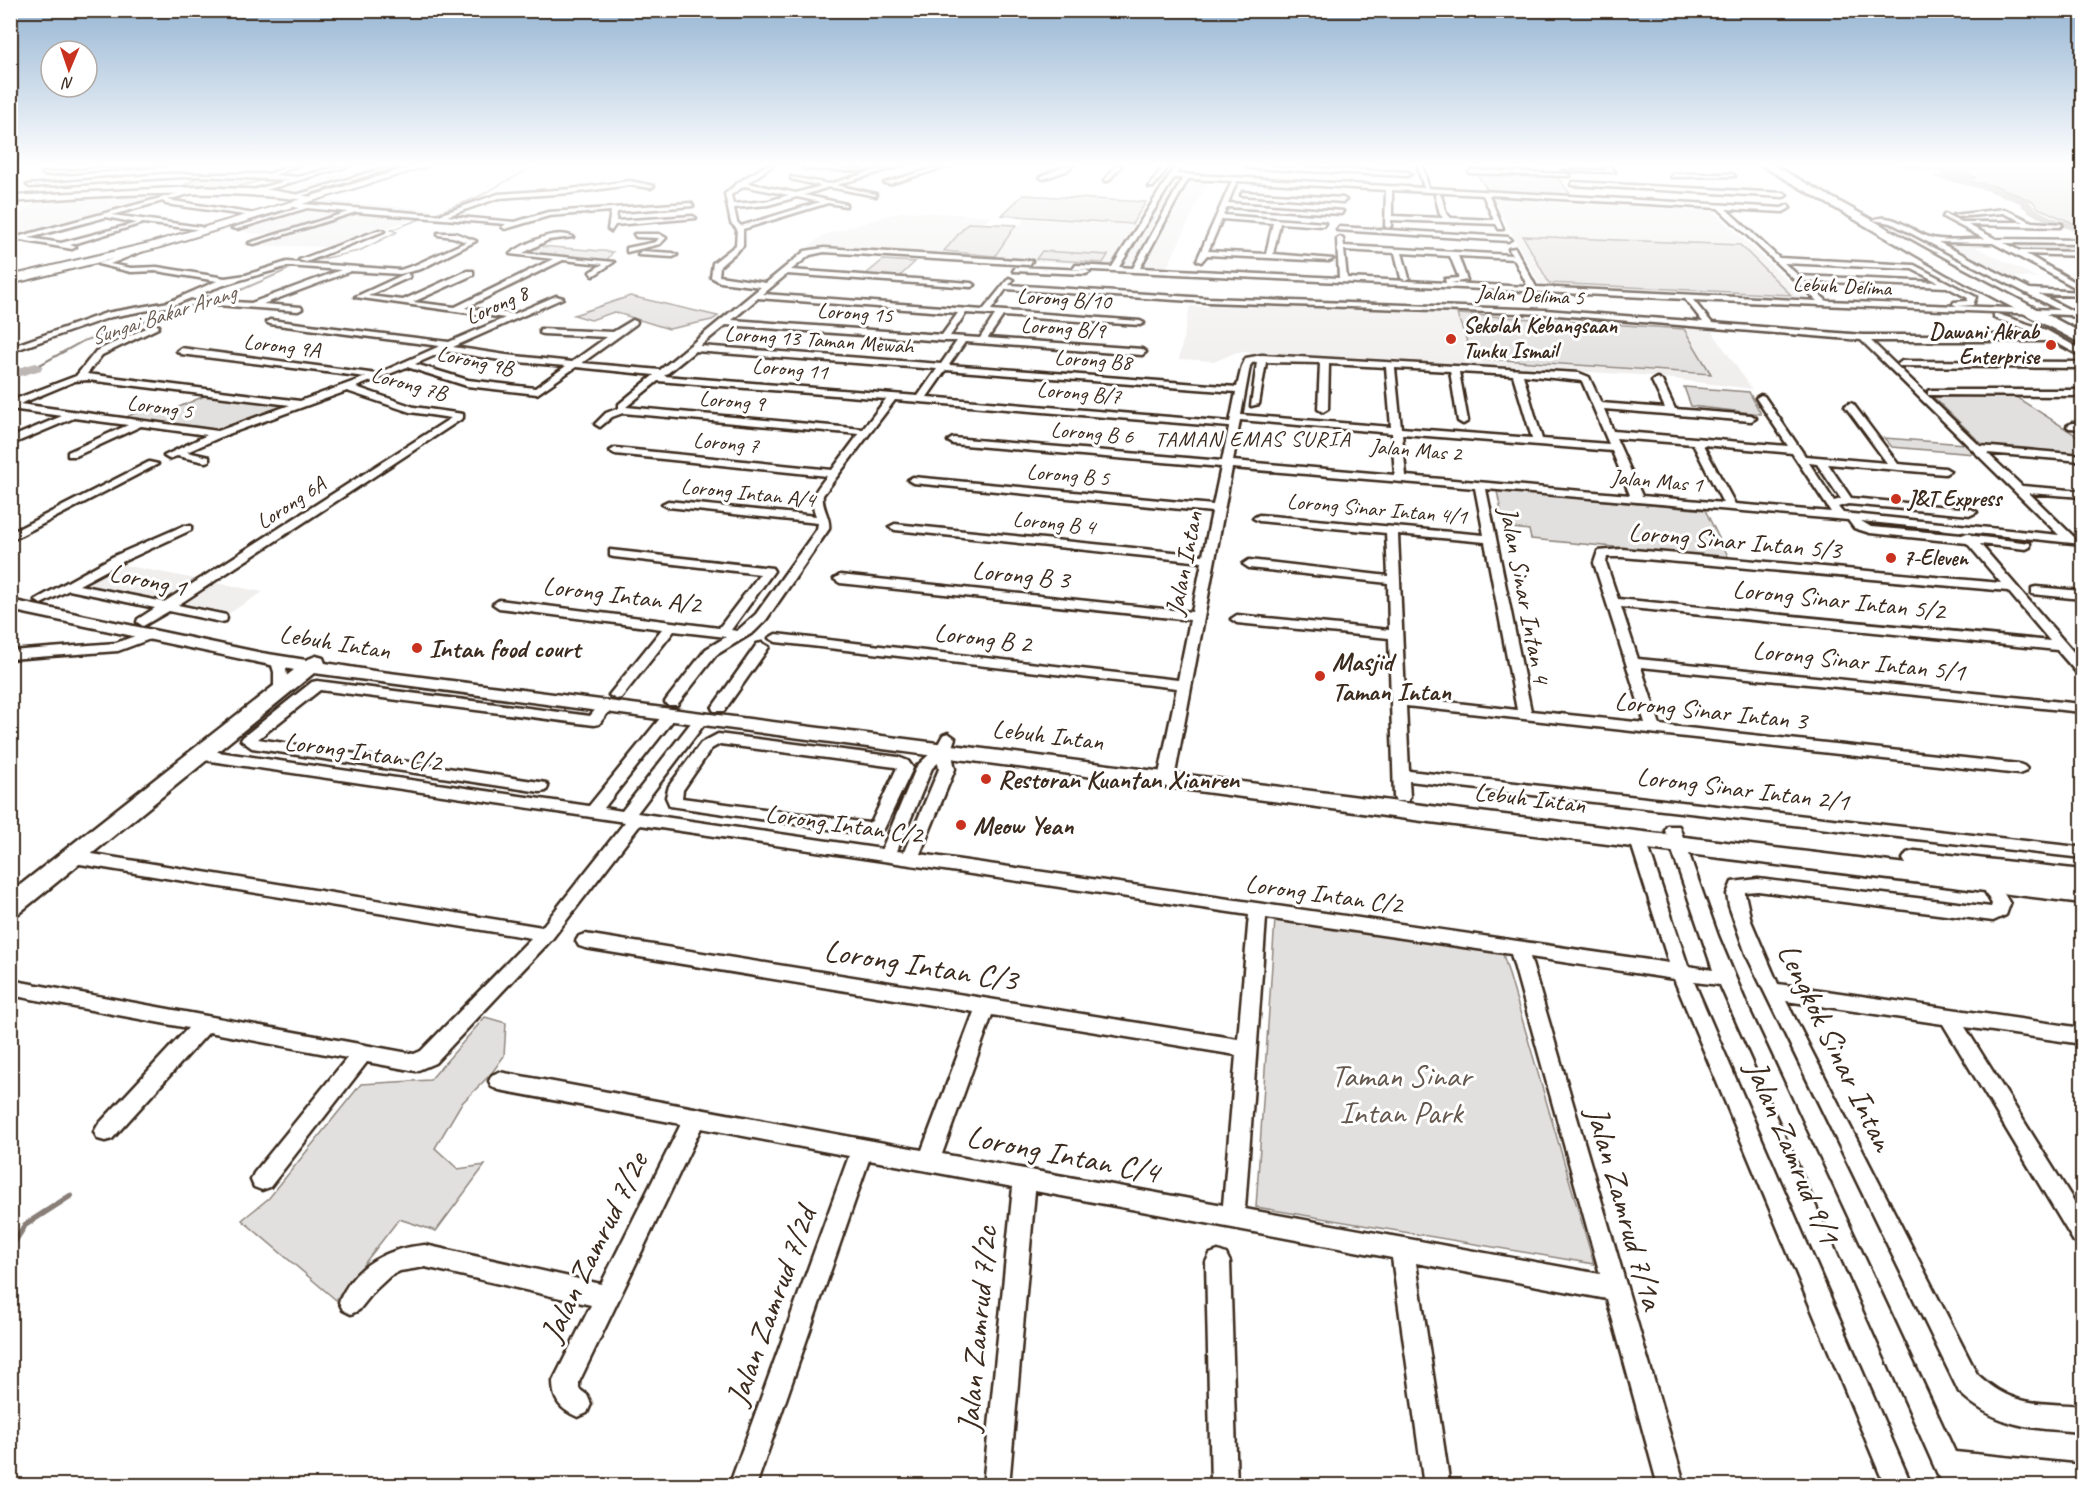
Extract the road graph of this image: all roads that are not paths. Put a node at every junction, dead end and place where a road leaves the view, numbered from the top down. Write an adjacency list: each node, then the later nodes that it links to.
1 (31, 235): 24 (street)
2 (100, 235): 32 (street)
3 (179, 235): 70 (main road)
4 (189, 235): 33 (main road)
5 (290, 235): 31 (street)
6 (363, 235): 34 (street)
7 (367, 235): 51 (street)
8 (452, 235): 52 (street)
9 (636, 235): 43 (street)
10 (740, 235): 74 (street)
11 (1137, 235): 55 (street)
12 (1154, 235): 53 (street)
13 (1212, 235): 40 (street)
14 (1274, 235): 45 (street)
15 (1340, 235): 35 (street)
16 (1436, 235): 25 (street)
17 (1505, 235): 25 (street)
18 (1750, 235): 50 (street)
19 (1900, 235): 92 (highway)
20 (1902, 235): 26 (highway)
21 (1917, 235): 27 (street)
22 (1982, 235): 28 (street)
23 (570, 237): 47 (street)
24 (15, 239): 32 (street)
25 (1508, 239): 46 (street)
26 (1911, 240): 27 (street); 92 (highway)
27 (1927, 240): 28 (street); 79 (street)
28 (1994, 241): 30 (street); 38 (street)
29 (625, 242): 43 (street)
30 (2082, 242)
31 (252, 243)
32 (62, 245): 36 (street)
33 (153, 246): 70 (main road); 71 (street)
34 (327, 246)
35 (1341, 248): 37 (street); 67 (street)
36 (84, 249)
37 (1398, 251): 41 (street); 68 (street)
38 (2015, 251): 42 (street); 59 (street)
39 (808, 253): 54 (street); 55 (street, Lebuh Delima); 58 (street)
40 (1204, 253): 45 (street); 57 (street)
41 (1453, 253): 46 (street); 68 (street, Lebuh Delima)
42 (2082, 254)
43 (621, 255): 44 (street); 47 (street); 64 (street)
44 (673, 255)
45 (1269, 256): 49 (street)
46 (1517, 256): 77 (street)
47 (561, 258): 89 (street)
48 (339, 259): 52 (street)
49 (1329, 259)
50 (1778, 260): 69 (street); 73 (street)
51 (295, 264): 56 (street); 71 (street)
52 (418, 267): 56 (street)
53 (1137, 267): 55 (street, Lebuh Delima); 57 (street, Lebuh Delima)
54 (1013, 268): 66 (street); 75 (street)
55 (1119, 268): 57 (street, Lebuh Delima)
56 (350, 269): 60 (street)
57 (1200, 271): 66 (street, Lebuh Delima); 67 (street, Lebuh Delima)
58 (784, 272): 72 (street); 74 (street)
59 (2056, 272): 62 (street); 76 (street)
60 (341, 273): 65 (street); 88 (street)
61 (470, 273): 87 (street)
62 (2074, 273)
63 (409, 274): 87 (street)
64 (593, 274)
65 (382, 276)
66 (1260, 278): 67 (street, Lebuh Delima); 84 (street)
67 (1343, 278): 68 (street, Lebuh Delima); 77 (street, Lebuh Delima)
68 (1405, 278)
69 (1797, 278): 73 (street); 85 (street)
70 (10, 279)
71 (225, 280): 81 (street)
72 (971, 285)
73 (1951, 285): 85 (street)
74 (768, 286): 82 (street)
75 (1003, 287): 86 (street, Jalan Delima 5); 93 (street)
76 (2082, 289)
77 (1533, 290): 84 (street, Lebuh Delima)
78 (1261, 291): 86 (street)
79 (2027, 291): 80 (street); 92 (street)
80 (2082, 294)
81 (189, 295): 88 (street); 114 (street)
82 (756, 296): 91 (street, Lorong B/10); 99 (street)
83 (559, 298): 96 (street, Lorong 8)
84 (1689, 300): 85 (street, Lebuh Delima); 95 (street); 101 (street)
85 (1822, 301): 90 (street, Lebuh Delima)
86 (1260, 302): 101 (street, Jalan Delima 5)
87 (403, 303): 89 (street)
88 (252, 305): 112 (street, Lorong 11)
89 (457, 309): 96 (street)
90 (1977, 309): 92 (street, Lebuh Delima); 95 (street)
91 (964, 310): 93 (street, Lorong B/10); 106 (street)
92 (2047, 311): 97 (street); 103 (highway); 110 (highway)
93 (985, 312): 94 (street, Lorong B/10)
94 (1001, 313): 100 (street, Lorong B/10); 111 (street)
95 (1988, 314): 108 (street)
96 (515, 317): 112 (street, Lorong 8)
97 (2082, 319)
98 (633, 322): 105 (street)
99 (725, 322): 106 (street, Lorong 15); 113 (street)
100 (1140, 323)
101 (1709, 325): 107 (street, Jalan Delima 5)
102 (155, 326): 130 (street)
103 (2082, 330)
104 (543, 331): 105 (street)
105 (616, 335): 121 (street)
106 (944, 338): 109 (street, Lorong 15)
107 (1863, 338): 108 (street, Jalan Delima 5); 163 (street)
108 (2055, 338): 117 (street)
109 (963, 339): 111 (street, Lorong 15); 125 (street)
110 (2082, 339)
111 (982, 340): 116 (street, Lorong B/9)
112 (447, 346): 120 (street, Lorong 8); 121 (street, Lorong 11)
113 (693, 348): 125 (street, Lorong 13 Taman Mewah); 128 (street)
114 (10, 350)
115 (181, 351): 129 (street, Lorong 9A)
116 (1142, 352)
117 (2082, 353)
118 (1257, 358): 119 (street); 133 (street, Jalan Intan); 140 (street)
119 (1325, 361): 123 (street); 145 (street)
120 (406, 364): 121 (street, Lorong 9B); 129 (street, Lorong 8)
121 (578, 364): 128 (street, Lorong 11)
122 (1902, 364): 124 (street)
123 (1390, 365): 126 (street); 154 (street)
124 (2082, 365)
125 (943, 368): 133 (street, Lorong B8); 138 (street)
126 (1454, 368): 127 (street); 150 (street)
127 (1517, 372): 143 (street); 161 (street)
128 (661, 375): 136 (street, Lorong 11); 142 (street)
129 (379, 376): 132 (street, Lorong 5)
130 (80, 377): 139 (street); 141 (street)
131 (1657, 381): 146 (street)
132 (349, 388): 139 (street, Lorong 5); 148 (street, Lorong 7B)
133 (1241, 390): 151 (street, Jalan Intan)
134 (1931, 393): 135 (street)
135 (2082, 393)
136 (892, 398): 138 (street, Lorong 11); 155 (street)
137 (1761, 398): 166 (street)
138 (920, 400): 151 (street, Lorong B/7)
139 (299, 403): 156 (street, Lorong 5)
140 (1254, 404)
141 (10, 405): 147 (street, Lorong 5)
142 (622, 406)
143 (1597, 406): 146 (street); 157 (street)
144 (1850, 406): 172 (street)
145 (1323, 410)
146 (1671, 412): 149 (street)
147 (74, 414): 152 (street, Lorong 5); 158 (street)
148 (460, 416): 218 (street, Lorong 6A)
149 (1751, 418)
150 (1463, 420)
151 (1236, 421): 154 (street, Lorong B/7); 171 (street, Jalan Intan)
152 (139, 424): 156 (street, Lorong 5); 165 (street)
153 (600, 424): 155 (street, Lorong 9)
154 (1397, 430): 161 (street, Lorong B/7); 175 (street)
155 (865, 432): 174 (street)
156 (219, 434): 168 (street)
157 (1609, 434): 160 (street); 162 (street)
158 (10, 441)
159 (953, 441): 171 (street, Lorong B 6)
160 (1696, 441): 166 (street); 185 (street)
161 (1538, 442): 162 (street, Lorong B/7)
162 (1616, 448): 181 (street)
163 (1976, 449): 167 (street); 179 (street)
164 (615, 451): 174 (street, Lorong 7)
165 (72, 454)
166 (1798, 454): 169 (street); 184 (street)
167 (2082, 458)
168 (205, 459)
169 (1820, 460): 172 (street); 182 (street)
170 (153, 464): 199 (street)
171 (1228, 464): 175 (street, Jalan Mas 1); 178 (street); 186 (street, Jalan Intan)
172 (1895, 467): 173 (street)
173 (1945, 471)
174 (834, 473): 190 (street)
175 (1401, 473): 177 (street, Jalan Mas 2); 178 (street, Jalan Mas 1)
176 (913, 480): 186 (street, Lorong B 5)
177 (1564, 482)
178 (1481, 488): 181 (street, Jalan Mas 1); 200 (street, Jalan Sinar Intan 4)
179 (2018, 489): 180 (street); 196 (street)
180 (2082, 494)
181 (1637, 498): 185 (street, Jalan Mas 1)
182 (1848, 501): 184 (street); 192 (street)
183 (668, 504): 190 (street, Lorong Intan A/4)
184 (1831, 505): 187 (street); 191 (street)
185 (1731, 507): 187 (street, Jalan Mas 1)
186 (1219, 509): 205 (street, Jalan Intan)
187 (1838, 516): 188 (street, Jalan Mas 1)
188 (1852, 517): 191 (street, Jalan Mas 1); 201 (street)
189 (1259, 518): 197 (street, Lorong Sinar Intan 4/1)
190 (825, 520): 225 (street)
191 (1880, 520): 192 (street, Jalan Mas 1)
192 (1919, 523): 194 (street, Jalan Mas 1)
193 (895, 527): 205 (street, Lorong B 4)
194 (1959, 527): 201 (street); 202 (street, Jalan Mas 1)
195 (187, 528): 209 (street)
196 (2061, 530): 198 (street); 202 (street)
197 (1392, 531): 200 (street, Lorong Sinar Intan 4/1); 208 (street)
198 (2082, 532)
199 (10, 538)
200 (1491, 539): 245 (street, Jalan Sinar Intan 4)
201 (1970, 540): 203 (street); 210 (street)
202 (2077, 540)
203 (2082, 550)
204 (614, 553): 224 (street)
205 (1209, 559): 219 (street, Jalan Intan)
206 (1249, 564): 208 (street)
207 (840, 579): 219 (street, Lorong B 3)
208 (1394, 580): 226 (street)
209 (66, 586): 214 (street); 218 (street, Lorong 1)
210 (2012, 588): 215 (street, Lorong Sinar Intan 5/3); 228 (street)
211 (2036, 591): 213 (street)
212 (10, 593): 214 (main road, Lebuh Intan)
213 (2082, 595)
214 (41, 600): 223 (main road, Lebuh Intan)
215 (1612, 602): 228 (street, Lorong Sinar Intan 5/2); 232 (street, Lorong Sinar Intan 5/3)
216 (10, 604): 223 (main road, Lebuh Intan)
217 (499, 604): 222 (street, Lorong Intan A/2)
218 (167, 608): 220 (street, Lorong 1); 223 (street, Lorong 6A)
219 (1198, 617): 237 (street, Jalan Intan)
220 (221, 618)
221 (1237, 620): 226 (street)
222 (672, 625): 224 (street, Lorong Intan A/2); 240 (street)
223 (146, 628): 230 (street, Lorong 6A); 231 (main road, Lebuh Intan); 233 (main road, Lebuh Intan)
224 (724, 631): 225 (street, Lorong Intan A/2)
225 (739, 635): 242 (street)
226 (1396, 635): 241 (street)
227 (776, 638): 237 (street, Lorong B 2)
228 (2061, 646): 234 (street)
229 (762, 647): 244 (street)
230 (10, 655)
231 (278, 662): 233 (main road, Lebuh Intan); 238 (street)
232 (1631, 662): 243 (street, Lorong Sinar Intan 5/1); 246 (street, Lorong Sinar Intan 5/3)
233 (315, 663): 235 (main road, Lebuh Intan); 236 (main road, Lebuh Intan); 238 (main road)
234 (2082, 670)
235 (410, 671): 239 (main road); 240 (main road, Lebuh Intan)
236 (338, 672): 238 (street); 239 (main road, Lebuh Intan)
237 (1184, 685): 253 (street, Jalan Intan)
238 (281, 691): 248 (main road)
239 (420, 691): 240 (main road, Lebuh Intan); 249 (street)
240 (611, 700): 242 (main road, Lebuh Intan)
241 (1399, 701): 245 (street, Lorong Sinar Intan 3); 255 (street)
242 (671, 708): 244 (main road, Lebuh Intan); 259 (street)
243 (2082, 708)
244 (710, 713): 247 (main road, Lebuh Intan); 250 (street)
245 (1525, 715): 246 (street, Lorong Sinar Intan 3)
246 (1654, 729): 252 (street, Lorong Sinar Intan 3)
247 (946, 752): 253 (main road, Lebuh Intan); 257 (street); 266 (street)
248 (204, 754): 254 (street, Lorong Intan C/2); 265 (main road)
249 (348, 759): 254 (street); 258 (street)
250 (668, 763): 251 (street); 260 (street)
251 (692, 766): 256 (street); 256 (street)
252 (2019, 769)
253 (1167, 772): 255 (main road, Lebuh Intan); 262 (main road, Lebuh Intan)
254 (332, 774): 258 (street, Lorong Intan C/2)
255 (1402, 786): 261 (main road, Lebuh Intan); 263 (street, Lorong Sinar Intan 2/1)
256 (892, 795): 257 (street)
257 (911, 798): 264 (street)
258 (528, 803): 259 (street, Lorong Intan C/2)
259 (593, 812): 260 (street, Lorong Intan C/2)
260 (631, 818): 264 (street, Lorong Intan C/2); 272 (street)
261 (1676, 837): 262 (main road, Lebuh Intan); 267 (main road, Lebuh Intan); 268 (main road, Lebuh Intan); 276 (street)
262 (1638, 840): 275 (street, Jalan Zamrud 9/1)
263 (2078, 853)
264 (887, 856): 266 (street, Lorong Intan C/2)
265 (74, 857): 270 (main road); 272 (street)
266 (910, 859): 271 (street, Lorong Intan C/2)
267 (2082, 879)
268 (1990, 884): 269 (main road, Lebuh Intan); 278 (street, Lengkok Sinar Intan)
269 (2082, 894)
270 (10, 907)
271 (1258, 910): 274 (street, Lorong Intan C/2); 283 (street)
272 (546, 934): 284 (street)
273 (585, 941): 279 (street, Lorong Intan C/3)
274 (1518, 948): 275 (street, Lorong Intan C/2); 296 (street, Jalan Zamrud 7/1a)
275 (1681, 972): 276 (street, Lorong Intan C/2); 308 (street, Jalan Zamrud 9/1)
276 (1726, 979): 301 (street)
277 (10, 987): 281 (street)
278 (1772, 991): 280 (street); 300 (street, Lengkok Sinar Intan)
279 (986, 1006): 283 (street, Lorong Intan C/3); 289 (street)
280 (1949, 1017): 282 (street); 293 (street)
281 (205, 1023): 284 (street); 287 (street)
282 (2082, 1036)
283 (1247, 1048): 292 (street)
284 (362, 1054): 291 (street)
285 (499, 1081): 286 (street, Lorong Intan C/4)
286 (695, 1118): 288 (street, Lorong Intan C/4); 297 (street, Jalan Zamrud 7/2e)
287 (105, 1132)
288 (862, 1149): 289 (street, Lorong Intan C/4); 303 (street, Jalan Zamrud 7/2d)
289 (929, 1161): 290 (street, Lorong Intan C/4)
290 (1025, 1179): 292 (street, Lorong Intan C/4); 304 (street, Jalan Zamrud 7/2c)
291 (262, 1180)
292 (1233, 1218): 294 (street, Lorong Intan C/4)
293 (2082, 1234)
294 (1402, 1249): 296 (street, Lorong Intan C/4); 306 (street)
295 (1218, 1262): 305 (street)
296 (1616, 1289): 307 (street, Jalan Zamrud 7/1a)
297 (605, 1297): 298 (street); 299 (street, Jalan Zamrud 7/2e)
298 (351, 1302)
299 (578, 1404)
300 (2082, 1419)
301 (1952, 1475): 302 (street)
302 (2082, 1478)
303 (741, 1485)
304 (996, 1485)
305 (1224, 1485)
306 (1437, 1485)
307 (1672, 1485)
308 (1899, 1485)

